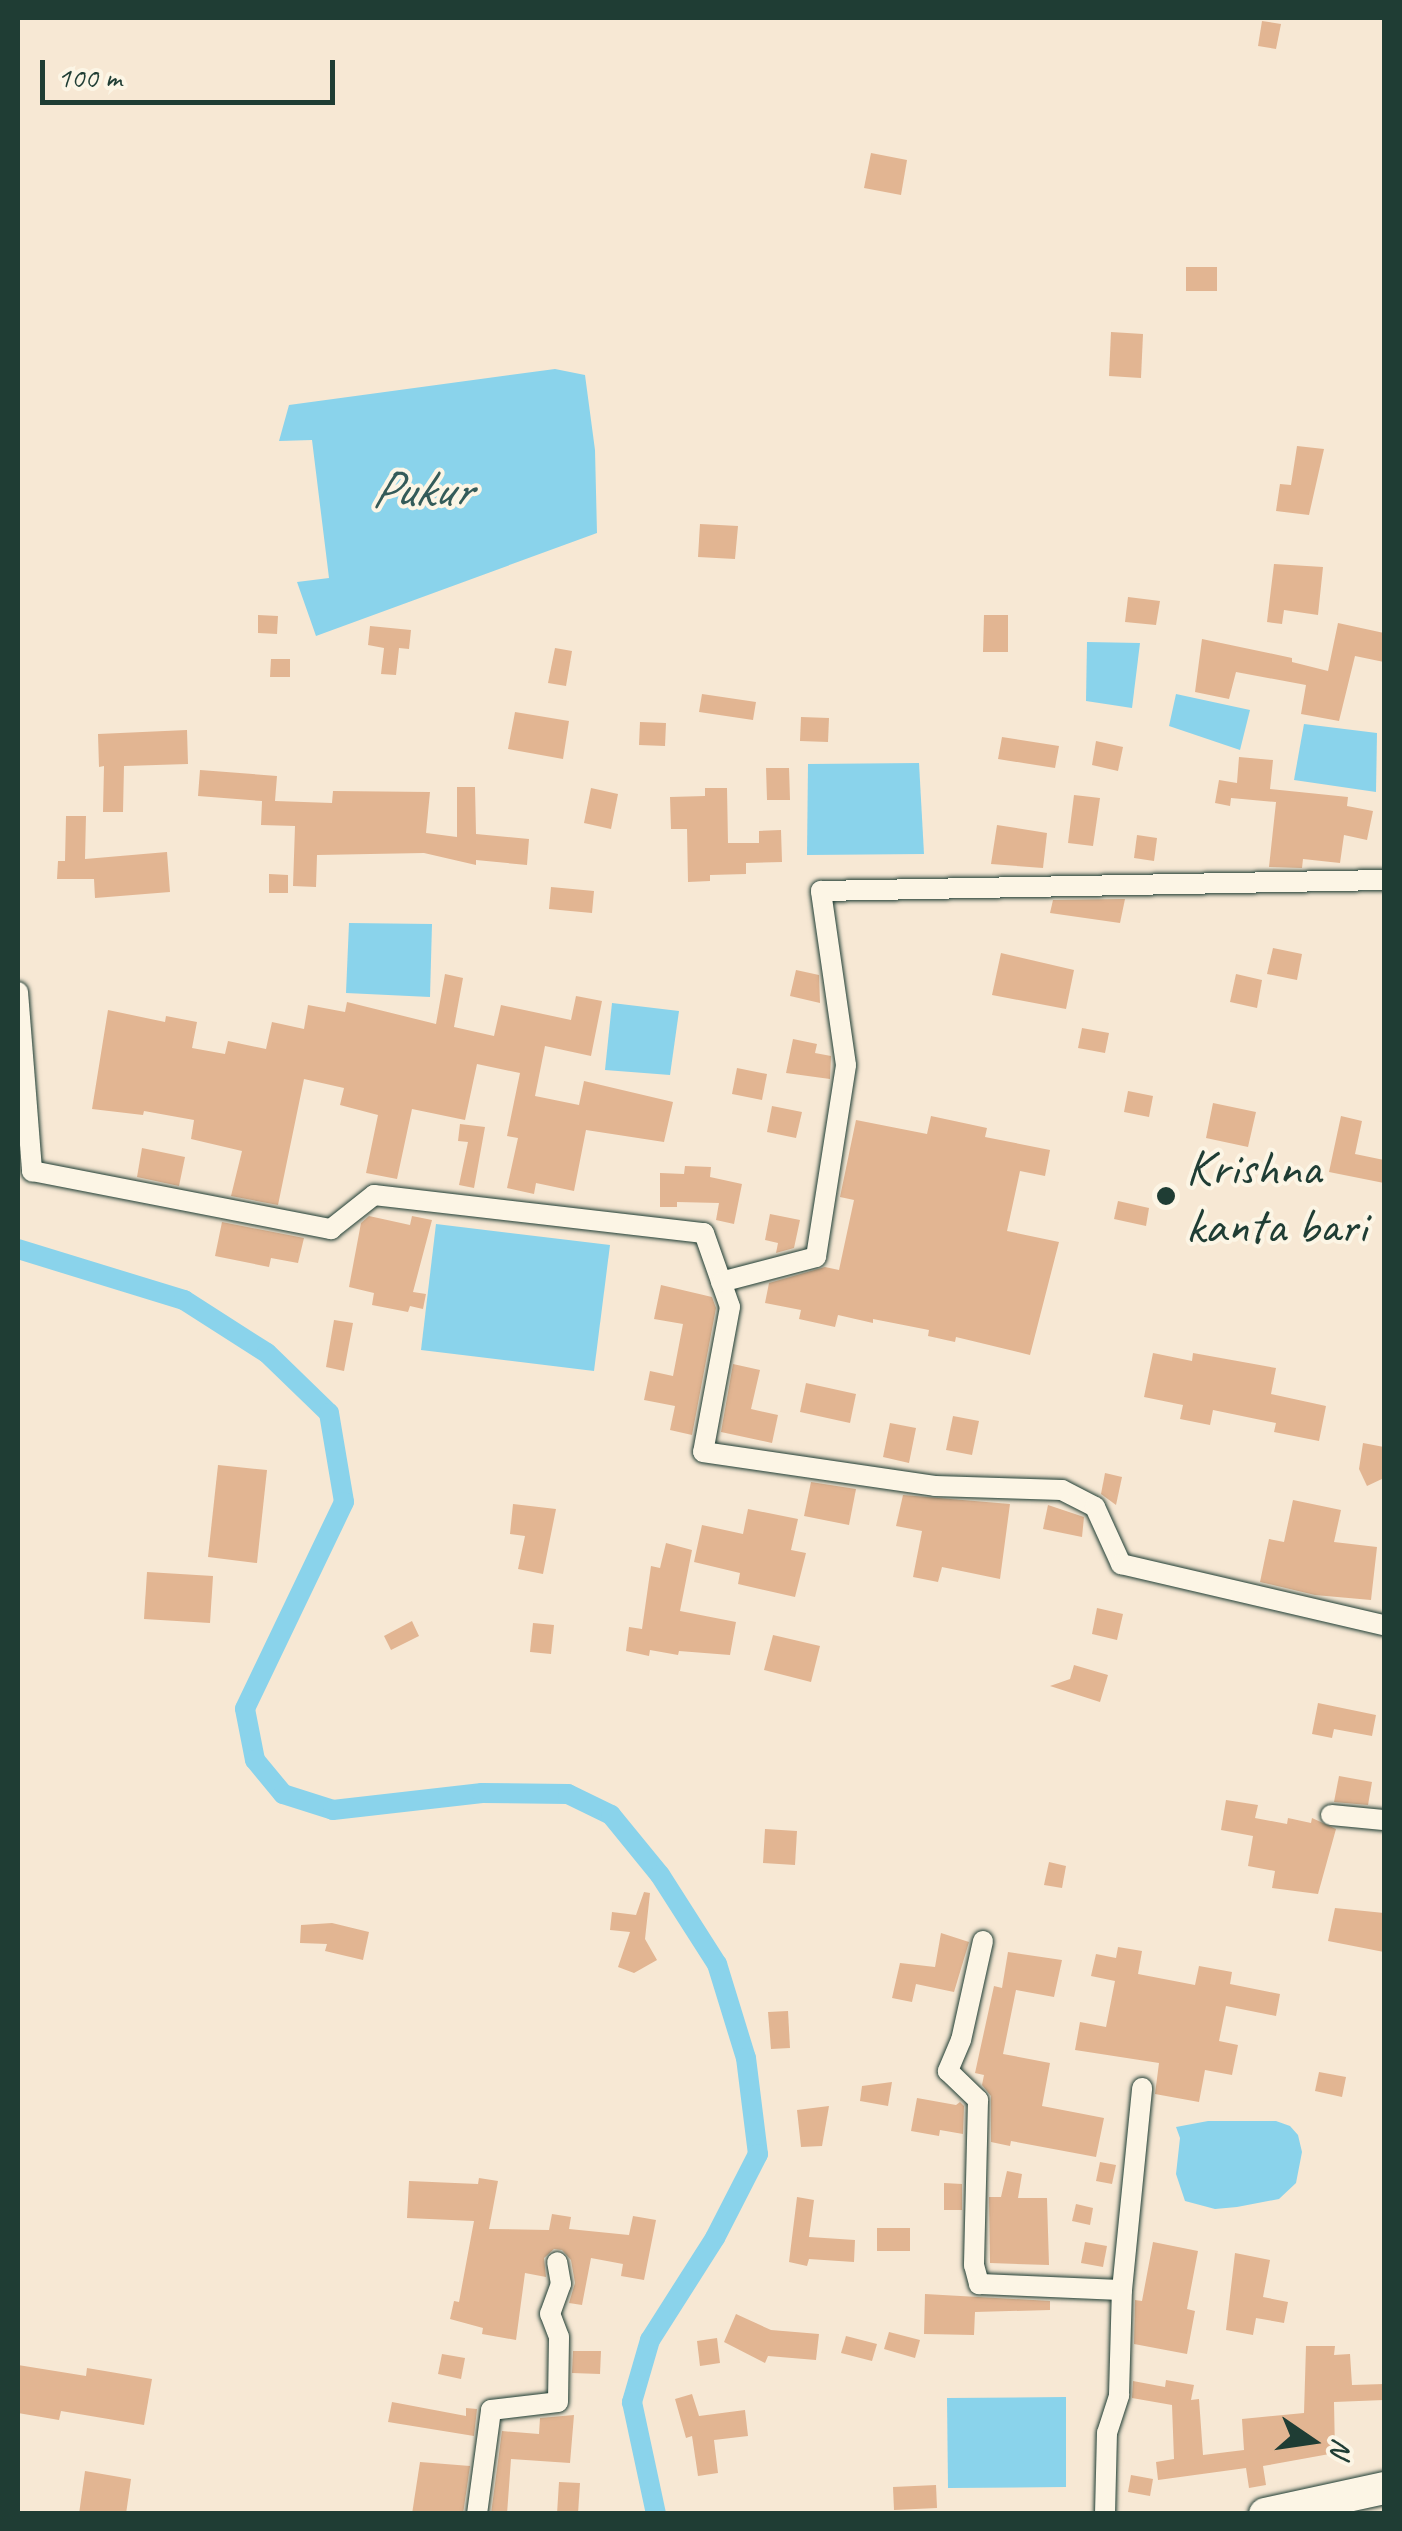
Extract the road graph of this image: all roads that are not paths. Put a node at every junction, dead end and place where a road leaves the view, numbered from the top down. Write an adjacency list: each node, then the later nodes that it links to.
1 (1384, 880): 3 (street)
2 (18, 992): 3 (street)
3 (721, 1282): 4 (street)
4 (1384, 1625)
5 (1330, 1815): 6 (street)
6 (1384, 1820)
7 (983, 1941): 10 (street)
8 (1142, 2088): 10 (street)
9 (558, 2262): 12 (street)
10 (1122, 2290): 13 (street)
11 (1384, 2488): 14 (highway)
12 (477, 2514)
13 (1105, 2514)
14 (1265, 2514)

